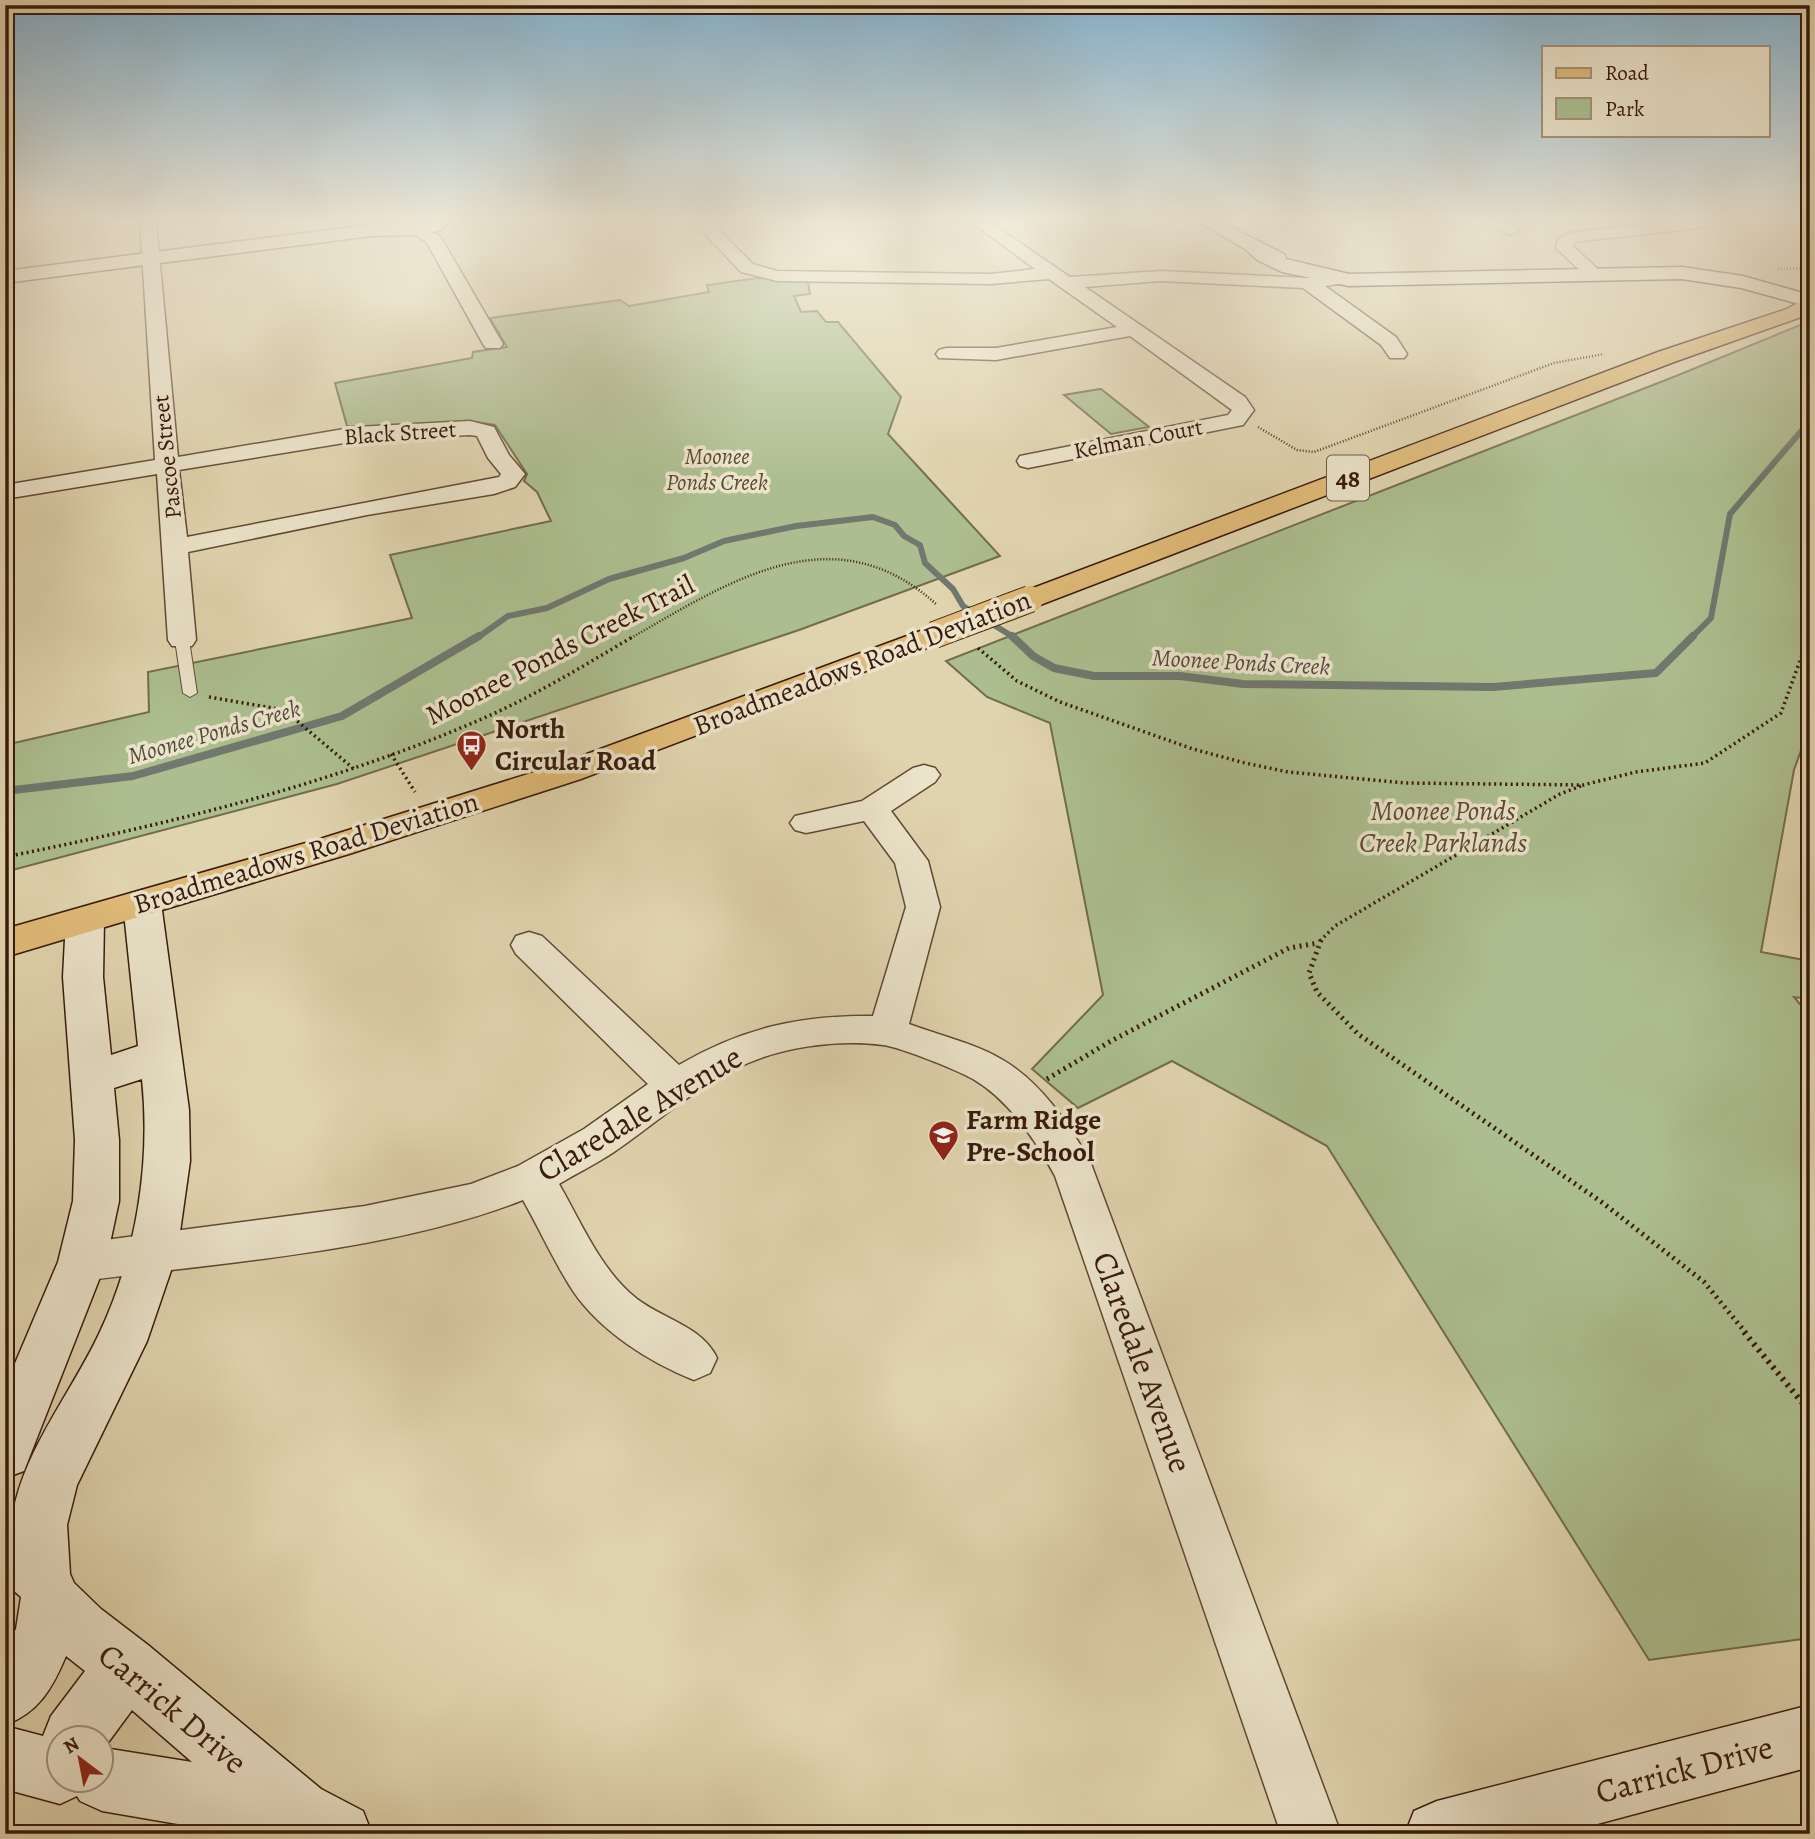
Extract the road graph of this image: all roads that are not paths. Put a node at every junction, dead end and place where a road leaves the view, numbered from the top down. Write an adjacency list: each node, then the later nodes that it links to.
1 (153, 307): 11 (street, Pascoe Street)
2 (476, 307): 7 (street)
3 (1100, 307): 6 (street)
4 (1353, 307): 9 (street)
5 (1802, 307): 19 (main road, Broadmeadows Road Deviation / 48, bridge)
6 (1133, 330): 8 (street); 10 (street, Kelman Court)
7 (493, 344)
8 (946, 354)
9 (1397, 354)
10 (1028, 461)
11 (167, 465): 12 (street, Black Street); 13 (street, Pascoe Street); 13 (street, Black Street)
12 (5, 492)
13 (177, 547): 14 (street, Pascoe Street)
14 (183, 640): 15 (lane, Pascoe Street)
15 (190, 693)
16 (924, 775): 17 (street)
17 (872, 810): 18 (street); 23 (street)
18 (806, 823)
19 (142, 903): 20 (main road, Broadmeadows Road Deviation / 48); 24 (street)
20 (85, 919): 21 (main road, Broadmeadows Road Deviation / 48); 25 (street)
21 (5, 943)
22 (528, 945): 26 (street)
23 (888, 1031): 26 (street, Claredale Avenue); 39 (street, Claredale Avenue)
24 (160, 1055): 25 (street); 28 (street)
25 (92, 1079): 29 (street)
26 (676, 1085): 27 (street, Claredale Avenue)
27 (533, 1178): 28 (street, Claredale Avenue); 30 (street)
28 (153, 1253): 29 (street, Claredale Avenue); 32 (street)
29 (82, 1262): 31 (street)
30 (694, 1357)
31 (5, 1452)
32 (32, 1576): 33 (street, Carrick Drive); 34 (street)
33 (127, 1666): 35 (street); 38 (street, Carrick Drive)
34 (5, 1695)
35 (85, 1724)
36 (1810, 1735): 40 (street, Carrick Drive)
37 (116, 1776): 38 (street, Carrick Drive)
38 (318, 1823)
39 (1311, 1834)
40 (1437, 1834)

